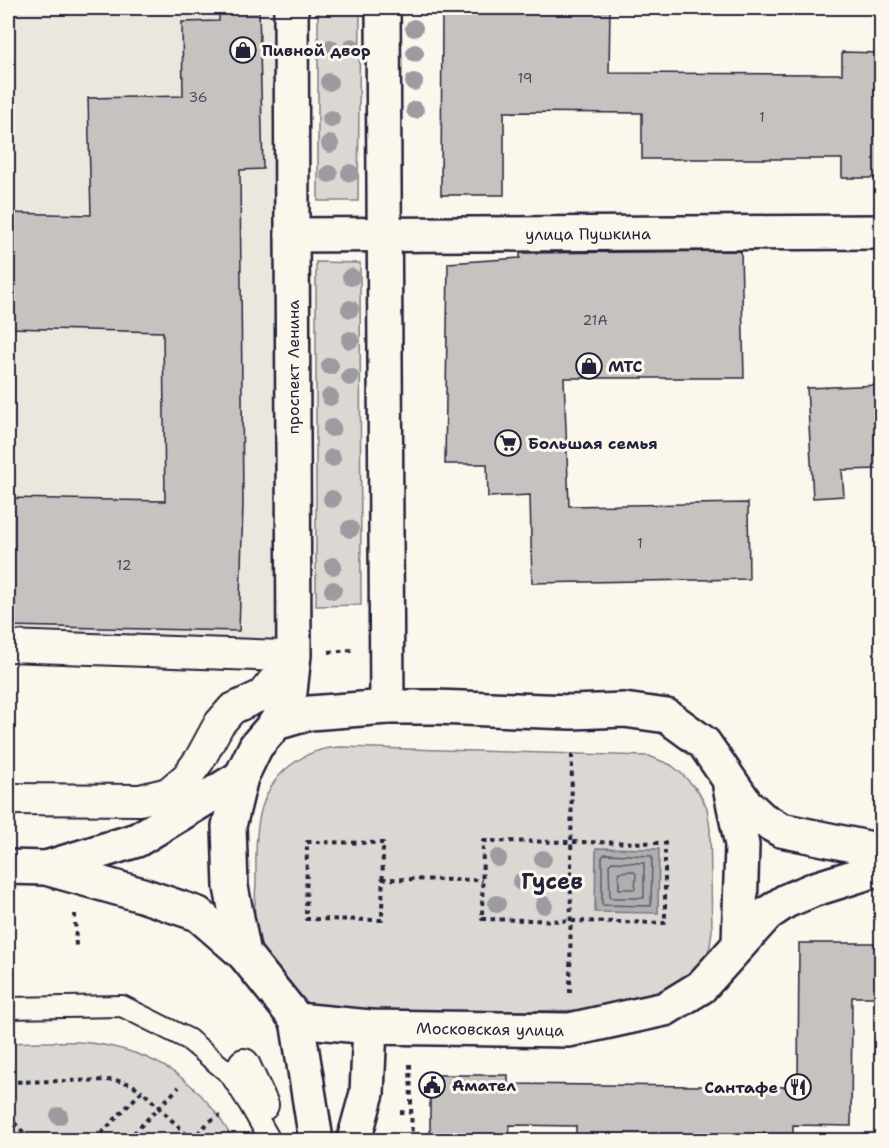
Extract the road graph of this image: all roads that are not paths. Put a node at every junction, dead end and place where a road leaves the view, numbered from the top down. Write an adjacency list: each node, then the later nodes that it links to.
1 (291, 8): 5 (main road, проспект Ленина)
2 (383, 8): 4 (main road)
3 (882, 232): 4 (main road, улица Пушкина)
4 (385, 233): 5 (main road, улица Пушкина); 7 (main road)
5 (292, 235): 8 (main road, проспект Ленина)
6 (8, 646): 11 (street)
7 (387, 707): 8 (main road); 10 (main road)
8 (276, 723): 9 (main road, проспект Ленина)
9 (241, 777): 14 (main road); 17 (main road)
10 (729, 779): 12 (main road); 16 (main road)
11 (8, 799)
12 (882, 851)
13 (8, 867): 14 (main road)
14 (46, 868): 17 (main road)
15 (882, 868): 16 (main road, Московская улица)
16 (739, 945): 20 (main road, Московская улица)
17 (244, 954): 19 (main road)
18 (8, 1008): 23 (lane)
19 (297, 1020): 20 (main road, Московская улица); 24 (main road)
20 (370, 1027): 25 (main road)
21 (244, 1064): 22 (street)
22 (262, 1105)
23 (270, 1140)
24 (316, 1140)
25 (354, 1140)

